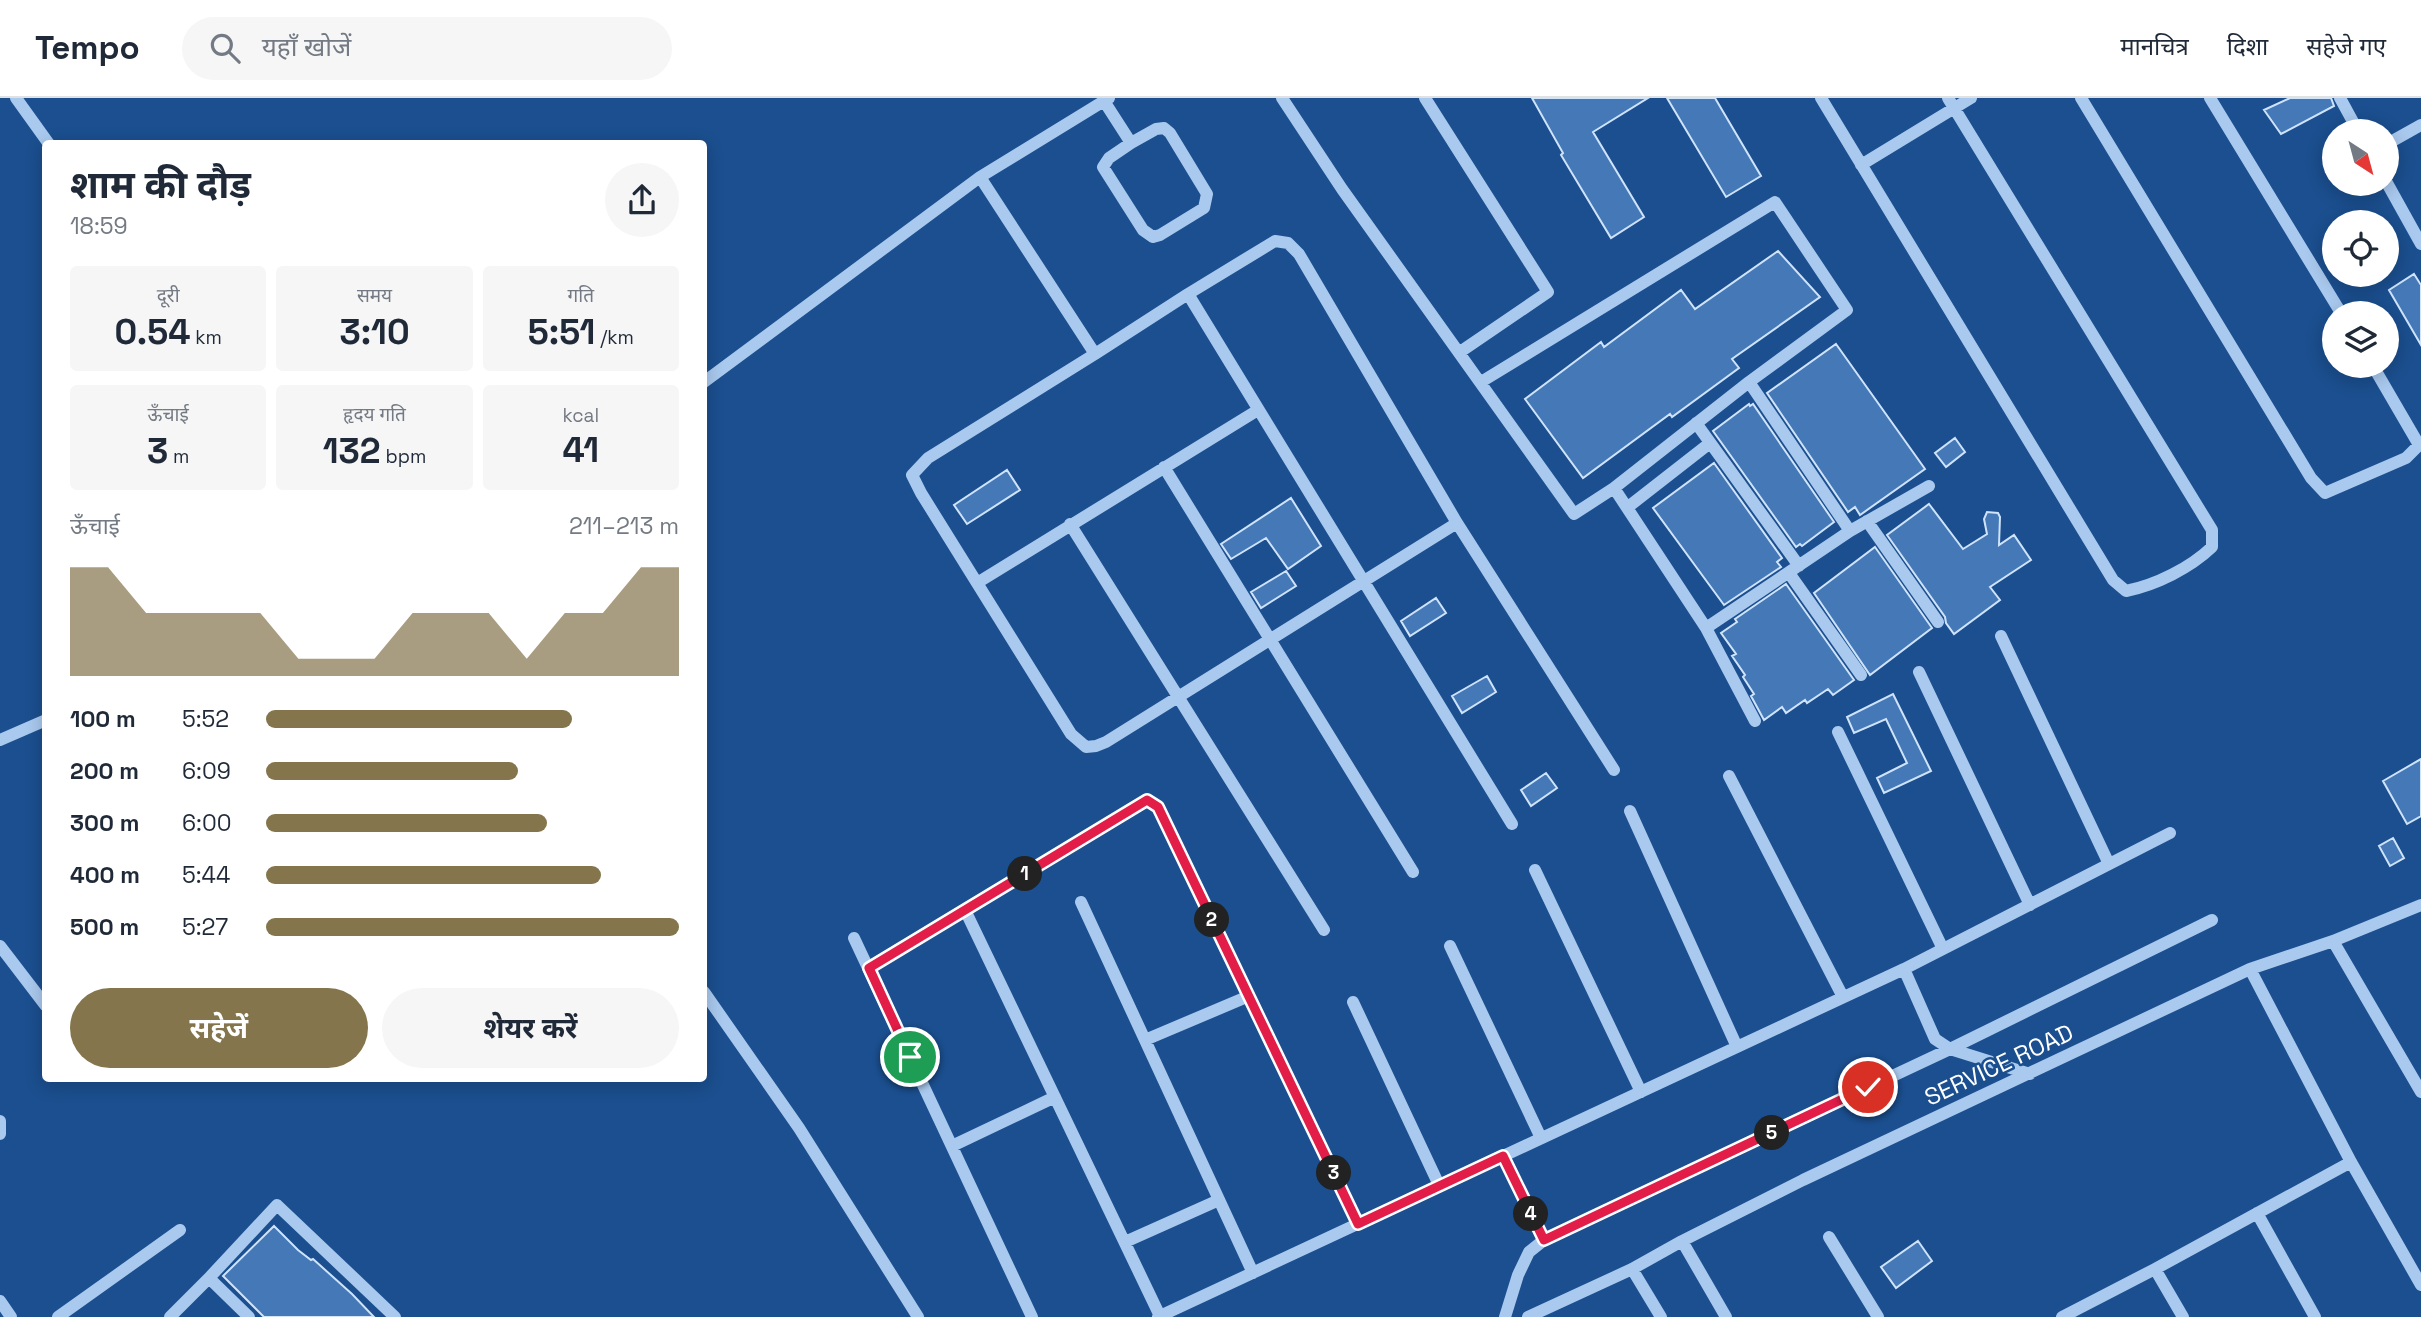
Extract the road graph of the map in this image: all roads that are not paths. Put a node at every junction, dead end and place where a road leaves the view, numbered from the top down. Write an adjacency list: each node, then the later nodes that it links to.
1 (16, 98): 14 (street)
2 (1282, 98): 22 (street)
3 (1425, 98): 22 (street)
4 (1821, 98): 16 (street)
5 (1971, 98): 10 (street)
6 (2081, 98): 24 (street)
7 (2210, 98): 21 (street)
8 (2340, 98): 11 (street)
9 (1107, 99): 15 (street); 17 (street)
10 (1951, 103): 16 (street); 16 (street)
11 (2351, 119)
12 (2421, 125): 13 (street)
13 (2399, 137)
14 (46, 140)
15 (1131, 143): 15 (street)
16 (1861, 165)
17 (980, 177): 23 (street); 25 (street)
18 (2394, 196): 19 (street)
19 (2421, 244)
20 (1188, 294): 23 (street); 28 (street); 36 (street)
21 (2334, 301)
22 (1460, 352): 26 (street)
23 (1096, 354): 41 (street)
24 (2380, 378)
25 (707, 380)
26 (1481, 382): 27 (street); 33 (street)
27 (1749, 382): 29 (street); 38 (street)
28 (1258, 410): 31 (street); 40 (street)
29 (1696, 423): 30 (street); 33 (street)
30 (1710, 443): 34 (street); 39 (street)
31 (1164, 467): 37 (street); 45 (street)
32 (1929, 486): 35 (street)
33 (1614, 488): 34 (street)
34 (1628, 507): 43 (street)
35 (1867, 521): 38 (street); 42 (street)
36 (1457, 523): 40 (street); 53 (street)
37 (1070, 524): 41 (street); 48 (street)
38 (1850, 531): 39 (street)
39 (1794, 569): 43 (street); 47 (street)
40 (1365, 581): 45 (street); 56 (street)
41 (977, 583): 48 (street)
42 (1938, 622)
43 (1706, 628): 49 (street)
44 (2001, 636): 58 (street)
45 (1271, 641): 48 (street); 60 (street)
46 (1919, 673): 62 (street)
47 (1861, 675)
48 (1177, 697): 66 (street)
49 (1755, 721)
50 (42, 722): 52 (street)
51 (1838, 732): 71 (street)
52 (0, 740)
53 (1614, 770)
54 (1729, 775): 77 (street)
55 (1630, 811): 81 (street)
56 (1511, 824)
57 (2170, 833): 58 (street)
58 (2109, 864): 62 (street)
59 (1535, 870): 84 (street)
60 (1413, 872)
61 (1081, 902): 80 (street)
62 (2030, 905): 71 (street)
63 (2421, 905): 68 (street, SERVICE ROAD)
64 (965, 910): 72 (street); 76 (street); 86 (street)
65 (2212, 920): 82 (street)
66 (1324, 930)
67 (854, 938): 72 (street)
68 (2333, 941): 74 (street, SERVICE ROAD); 85 (street)
69 (0, 946): 78 (street)
70 (1450, 946): 89 (street)
71 (1943, 949): 73 (street)
72 (869, 968): 90 (street)
73 (1904, 969): 77 (street); 82 (street)
74 (2250, 969): 83 (street, SERVICE ROAD); 92 (street)
75 (707, 996): 113 (street)
76 (1249, 996): 80 (street); 96 (street)
77 (1843, 997): 81 (street)
78 (42, 1001)
79 (1353, 1002): 93 (street)
80 (1145, 1040): 94 (street)
81 (1737, 1047): 84 (street)
82 (1950, 1049): 83 (street); 99 (street)
83 (2030, 1074): 100 (street, SERVICE ROAD)
84 (1641, 1092): 89 (street)
85 (2421, 1092)
86 (1055, 1097): 90 (street); 101 (street)
87 (0, 1121): 88 (street)
88 (0, 1134)
89 (1541, 1138): 91 (street)
90 (952, 1146): 114 (street)
91 (1503, 1156): 93 (street); 99 (street)
92 (2351, 1162): 95 (street); 106 (street)
93 (1439, 1185): 96 (street)
94 (1219, 1200): 101 (street); 104 (street)
95 (2257, 1213): 103 (street); 123 (street)
96 (1358, 1224): 104 (street)
97 (180, 1230): 109 (street)
98 (1829, 1237): 120 (street)
99 (1544, 1240): 116 (street)
100 (1682, 1241): 102 (street, SERVICE ROAD); 119 (street)
101 (1125, 1242): 115 (street)
102 (1632, 1269): 117 (street, SERVICE ROAD); 118 (street)
103 (2155, 1269): 121 (street); 122 (street)
104 (1253, 1273): 115 (street)
105 (209, 1278): 110 (street); 111 (street); 112 (street)
106 (2421, 1285)
107 (0, 1301): 108 (street)
108 (11, 1317)
109 (58, 1317)
110 (170, 1317)
111 (248, 1317)
112 (395, 1317)
113 (918, 1317)
114 (1032, 1317)
115 (1159, 1317)
116 (1505, 1317)
117 (1528, 1317)
118 (1661, 1317)
119 (1726, 1317)
120 (1878, 1317)
121 (2062, 1317)
122 (2183, 1317)
123 (2315, 1317)

